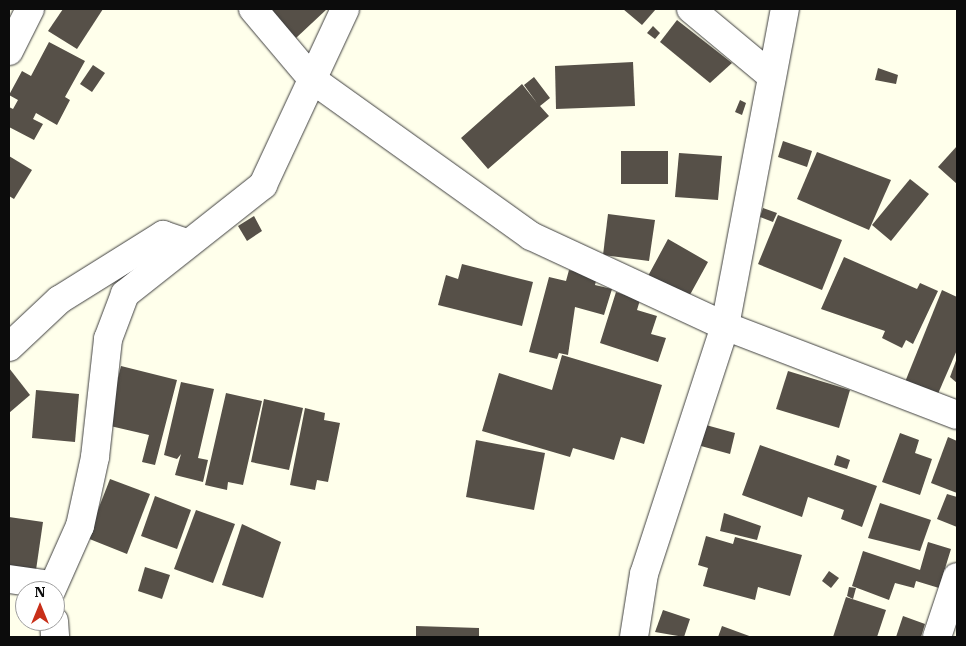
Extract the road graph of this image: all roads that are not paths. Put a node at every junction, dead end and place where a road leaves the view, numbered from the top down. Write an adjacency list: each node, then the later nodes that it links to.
1 (30, 9): 6 (street)
2 (253, 9): 8 (street)
3 (345, 9): 8 (street)
4 (691, 9): 7 (street)
5 (785, 9): 7 (street)
6 (9, 51)
7 (769, 74): 10 (street)
8 (313, 80): 9 (street); 10 (street)
9 (186, 243): 11 (street); 14 (street)
10 (725, 326): 12 (street); 15 (street)
11 (9, 346)
12 (957, 415)
13 (957, 577): 16 (street)
14 (53, 581)
15 (634, 637)
16 (936, 637)

